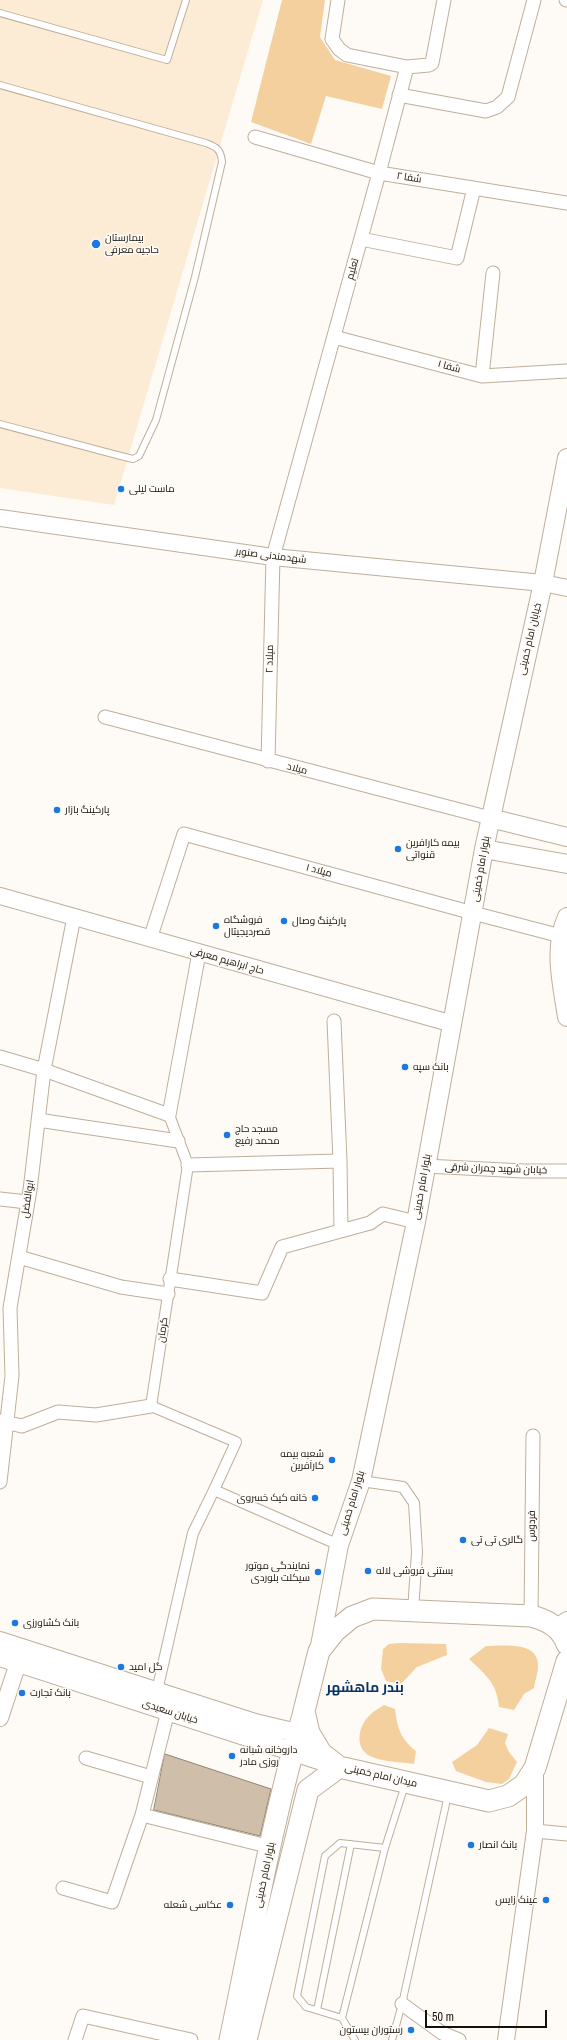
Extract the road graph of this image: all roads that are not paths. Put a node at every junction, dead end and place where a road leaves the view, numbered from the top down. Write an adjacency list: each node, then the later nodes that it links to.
1 (186, 0): 5 (lane)
2 (338, 0): 6 (street)
3 (444, 0): 6 (street)
4 (534, 0): 8 (street)
5 (0, 13)
6 (407, 67): 8 (street, تعلیم)
7 (0, 85): 18 (lane)
8 (399, 95): 10 (street, تعلیم)
9 (255, 137): 10 (street, شفا ۲)
10 (379, 173): 11 (street, شفا ۲); 13 (street, تعلیم)
11 (474, 188): 12 (street, شفا ۲); 13 (street)
12 (567, 203)
13 (361, 239): 15 (street, تعلیم)
14 (493, 273): 17 (street)
15 (334, 336): 17 (street, شفا ۱); 21 (street, تعلیم)
16 (567, 371): 17 (street, شفا ۱)
17 (482, 376)
18 (0, 424)
19 (567, 458): 22 (main road, خیابان امام خمینی)
20 (0, 518): 21 (street, شهدمندنی صنوبر)
21 (273, 557): 22 (street, شهدمندنی صنوبر); 25 (street, میلاد ۲)
22 (543, 583): 23 (street, شهدمندنی صنوبر); 26 (main road, خیابان امام خمینی)
23 (567, 588)
24 (105, 717): 25 (street, میلاد)
25 (268, 761): 26 (street, میلاد)
26 (490, 818): 27 (main road); 28 (main road, بلوار امام خمینی)
27 (567, 837)
28 (484, 849): 29 (main road); 31 (main road, بلوار امام خمینی)
29 (567, 864)
30 (0, 896): 32 (street, حاج ابراهیم معرفی)
31 (473, 913): 34 (street, میلاد ۱); 35 (street, میلاد ۱); 39 (main road, بلوار امام خمینی)
32 (74, 917): 35 (street, حاج ابراهیم معرفی); 41 (street, ابوالفضل)
33 (567, 917): 34 (main road)
34 (562, 936): 37 (main road)
35 (150, 939): 36 (street, حاج ابراهیم معرفی)
36 (199, 953): 39 (street, حاج ابراهیم معرفی); 42 (street)
37 (567, 1017)
38 (334, 1021): 45 (street)
39 (454, 1024): 47 (main road, بلوار امام خمینی)
40 (0, 1057): 41 (street)
41 (44, 1070): 42 (street); 43 (street, ابوالفضل)
42 (169, 1114): 44 (street)
43 (38, 1120): 44 (street); 50 (street, ابوالفضل)
44 (178, 1141): 46 (street)
45 (340, 1161): 46 (street); 52 (street)
46 (188, 1164): 54 (street, کرمان)
47 (425, 1166): 48 (street, خیابان شهید چمران شرقی); 51 (main road, بلوار امام خمینی)
48 (567, 1171)
49 (0, 1199): 50 (street)
50 (28, 1202): 53 (street, ابوالفضل)
51 (416, 1222): 52 (street); 60 (main road, بلوار امام خمینی)
52 (341, 1230): 54 (street)
53 (18, 1257): 55 (street); 56 (street, ابوالفضل)
54 (170, 1279): 55 (street, کرمان)
55 (168, 1294): 57 (street, کرمان)
56 (5, 1318): 58 (street, ابوالفضل)
57 (151, 1406): 58 (street); 62 (street)
58 (3, 1422): 61 (street, ابوالفضل)
59 (533, 1436): 65 (street, فردوس)
60 (361, 1481): 63 (main road, بلوار امام خمینی); 64 (street)
61 (0, 1482)
62 (214, 1490): 63 (street); 73 (street)
63 (338, 1549): 68 (main road, بلوار امام خمینی)
64 (413, 1611): 65 (main road, میدان امام خمینی); 68 (main road, میدان امام خمینی)
65 (531, 1616): 66 (main road, میدان امام خمینی)
66 (564, 1630)
67 (0, 1641): 73 (main road, خیابان سعیدی)
68 (319, 1651): 75 (main road, میدان امام خمینی)
69 (0, 1658): 71 (main road, خیابان سعیدی)
70 (567, 1661): 72 (main road, میدان امام خمینی)
71 (18, 1663): 74 (main road, خیابان سعیدی); 76 (street)
72 (564, 1683): 80 (main road, میدان امام خمینی)
73 (157, 1691): 77 (main road, خیابان سعیدی)
74 (168, 1711): 77 (main road, خیابان سعیدی); 81 (street)
75 (304, 1711): 77 (main road, بلوار امام خمینی); 79 (main road, میدان امام خمینی)
76 (0, 1718)
77 (295, 1742): 79 (main road, خیابان سعیدی); 88 (main road, بلوار امام خمینی)
78 (86, 1758): 81 (street)
79 (339, 1767): 82 (main road, میدان امام خمینی); 97 (main road, بلوار امام خمینی)
80 (535, 1768): 83 (main road, میدان امام خمینی); 85 (street)
81 (152, 1777): 84 (street)
82 (406, 1782): 83 (main road, میدان امام خمینی); 89 (lane)
83 (449, 1792): 91 (lane)
84 (142, 1815): 88 (street); 90 (street)
85 (535, 1831): 86 (street); 101 (street)
86 (567, 1834)
87 (351, 1844): 89 (lane); 92 (lane); 92 (lane)
88 (271, 1847): 96 (main road, بلوار امام خمینی)
89 (385, 1848): 93 (lane)
90 (63, 1888)
91 (402, 2004): 99 (lane); 100 (street)
92 (317, 2010): 93 (lane)
93 (342, 2018): 98 (lane)
94 (75, 2040): 95 (street)
95 (191, 2040)
96 (230, 2040)
97 (246, 2040)
98 (355, 2040)
99 (392, 2040)
100 (459, 2040)
101 (506, 2040)

